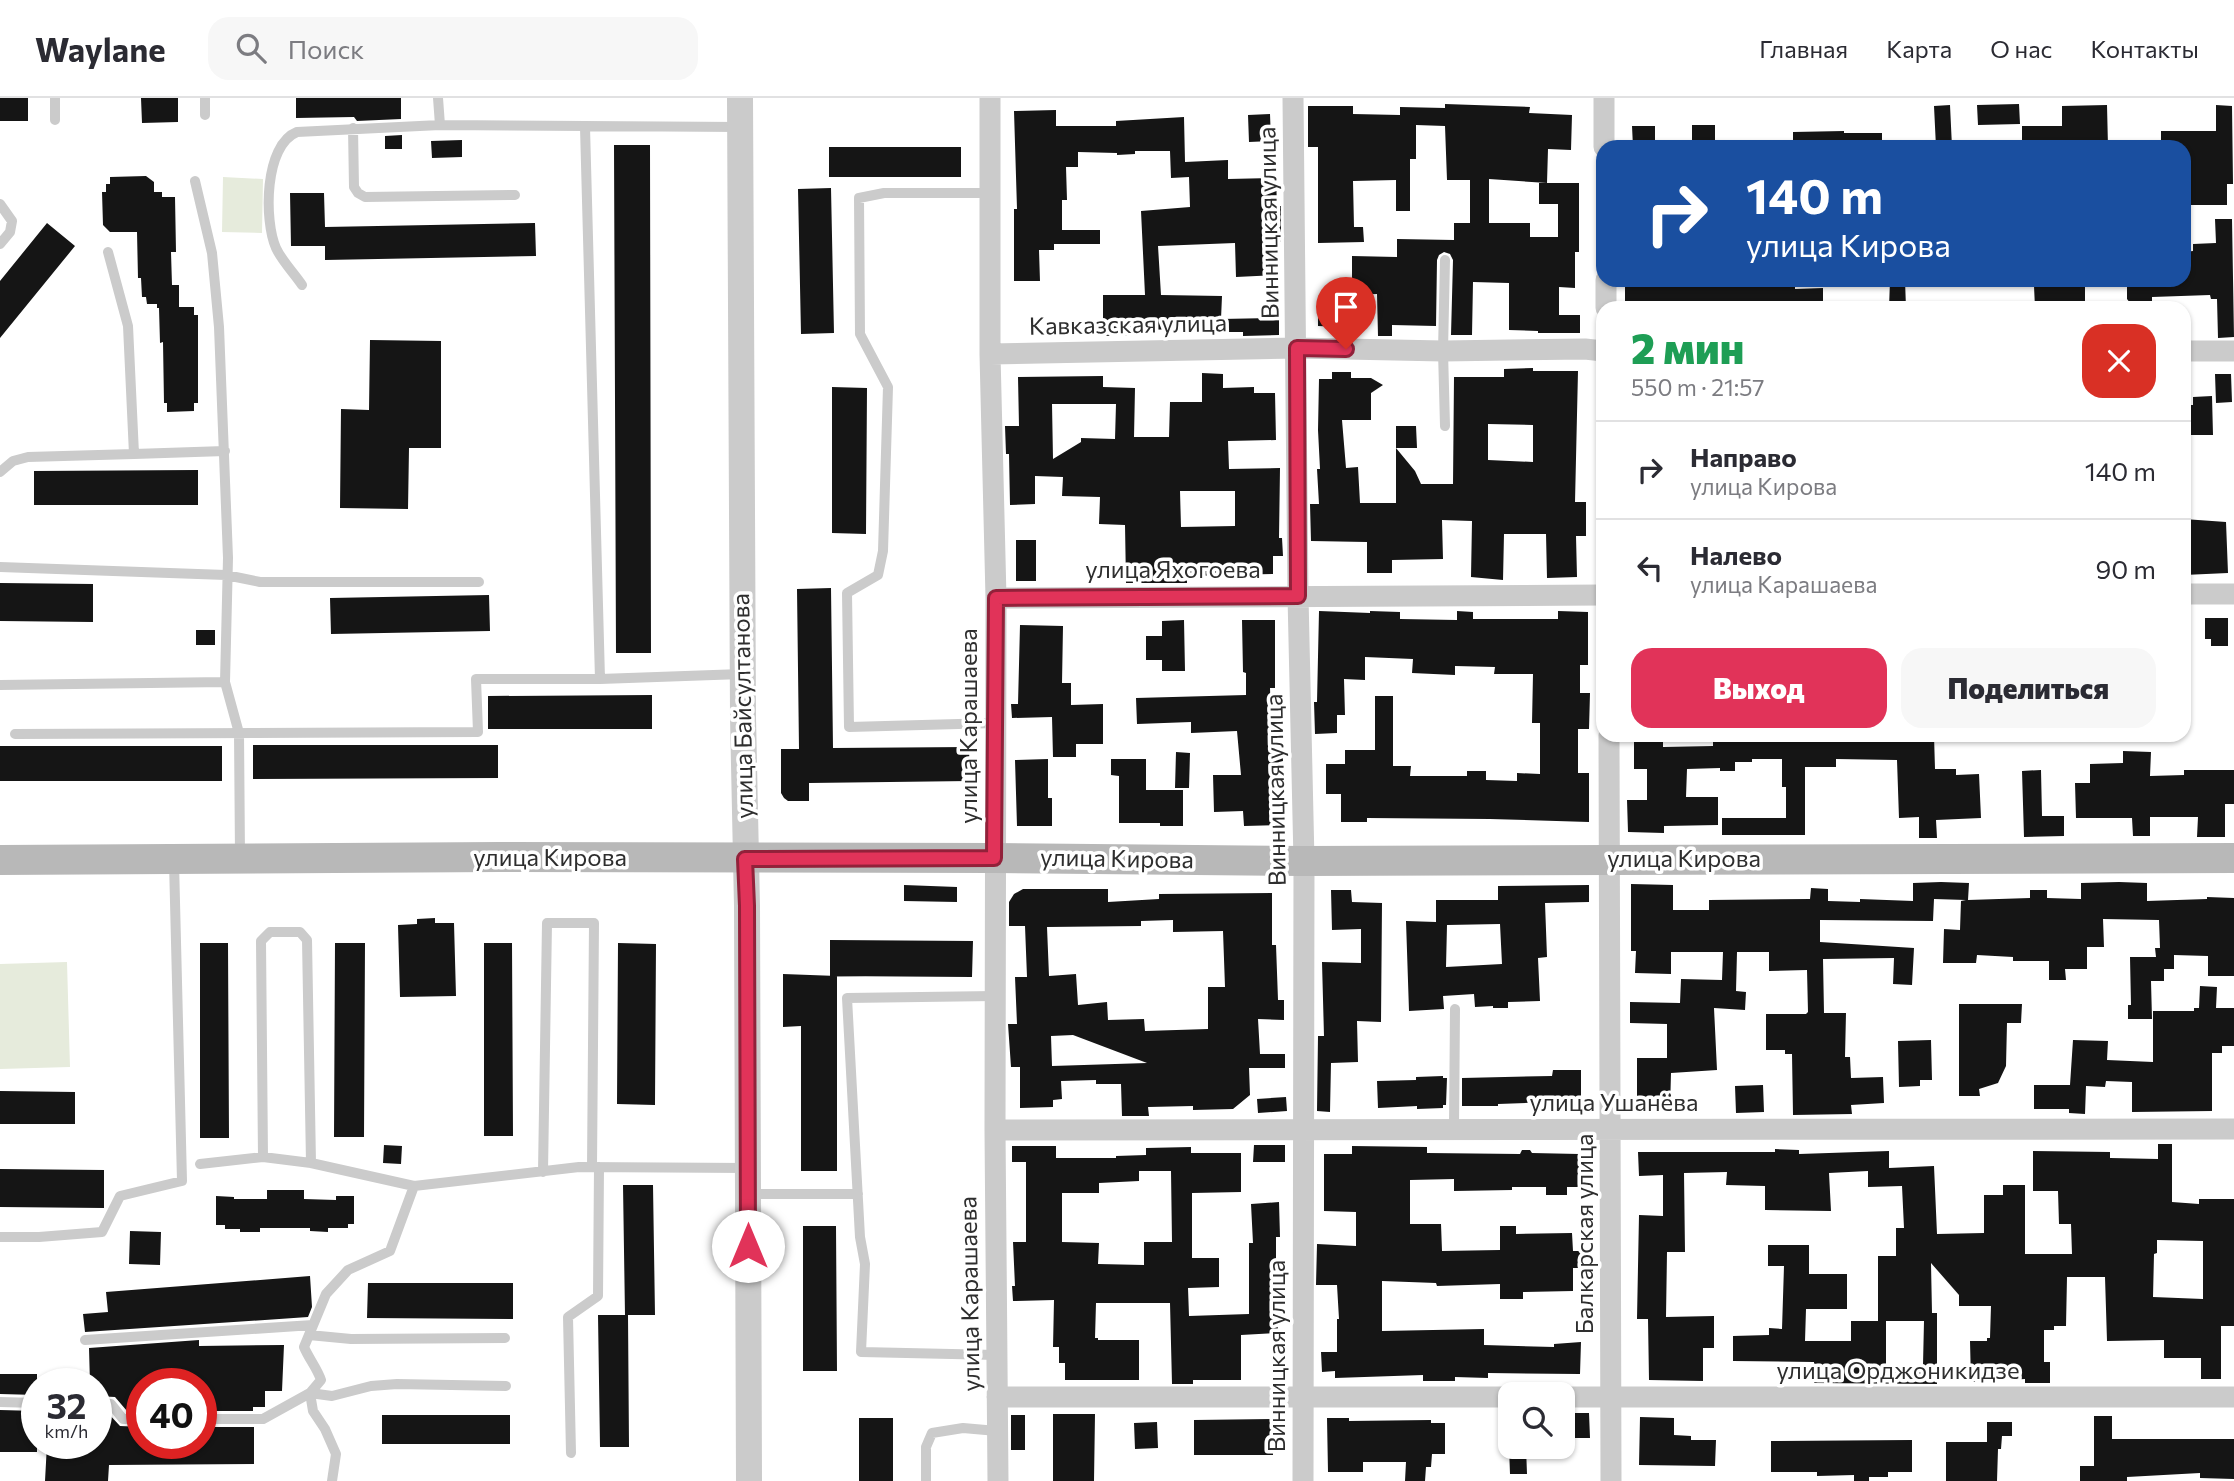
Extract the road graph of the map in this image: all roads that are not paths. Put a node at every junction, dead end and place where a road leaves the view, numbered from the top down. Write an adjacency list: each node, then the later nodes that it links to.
1 (55, 98): 9 (lane)
2 (205, 98): 8 (lane)
3 (439, 98): 10 (lane)
4 (740, 98): 12 (street, улица Байсултанова)
5 (989, 98): 16 (street, улица Карашаева)
6 (1293, 98): 23 (street, Винницкая улица)
7 (1604, 98): 14 (street)
8 (205, 115)
9 (55, 120)
10 (440, 125): 11 (lane); 13 (lane)
11 (585, 127): 12 (lane); 42 (lane)
12 (740, 127): 41 (street, улица Байсултанова)
13 (353, 128): 17 (lane); 22 (lane)
14 (1604, 140)
15 (195, 181): 30 (lane)
16 (989, 193): 28 (street, улица Карашаева); 45 (lane)
17 (515, 195)
18 (0, 204): 19 (lane)
19 (0, 244)
20 (108, 252): 31 (lane)
21 (1444, 260): 25 (lane)
22 (302, 285)
23 (1297, 348): 25 (street, Кавказская улица); 28 (street, Кавказская улица); 39 (street, Винницкая улица)
24 (1596, 350): 25 (street, Кавказская улица)
25 (1443, 351): 29 (lane)
26 (2191, 351): 27 (street)
27 (2234, 351)
28 (990, 354): 40 (street, улица Карашаева)
29 (1445, 426)
30 (225, 451): 31 (lane); 34 (lane)
31 (134, 454): 32 (lane)
32 (0, 472)
33 (0, 567): 34 (lane)
34 (226, 575): 35 (lane); 43 (lane)
35 (479, 582)
36 (2191, 594): 37 (street)
37 (2234, 594)
38 (1596, 595): 39 (street, улица Яхогоева)
39 (1298, 596): 40 (street, улица Яхогоева); 56 (street, Винницкая улица)
40 (996, 598): 45 (street, улица Карашаева)
41 (742, 674): 42 (lane); 54 (street, улица Байсултанова)
42 (600, 679): 46 (lane)
43 (225, 682): 44 (lane); 46 (lane)
44 (0, 685)
45 (995, 723): 49 (street, улица Карашаева)
46 (239, 733): 47 (lane); 53 (lane)
47 (15, 734)
48 (1609, 742): 55 (street, Балкарская улица)
49 (994, 858): 54 (main road, улица Кирова); 56 (main road, улица Кирова); 57 (street, улица Карашаева)
50 (2234, 858): 55 (main road, улица Кирова)
51 (0, 859): 52 (main road, улица Кирова)
52 (174, 859): 53 (main road, улица Кирова); 73 (lane)
53 (240, 859): 54 (main road, улица Кирова)
54 (745, 859): 68 (street, улица Байсултанова)
55 (1611, 859): 56 (main road, улица Кирова); 63 (street, Балкарская улица)
56 (1304, 861): 61 (street, Винницкая улица)
57 (995, 996): 60 (street, улица Карашаева); 72 (lane)
58 (1455, 1009): 62 (lane)
59 (2234, 1129): 63 (street, улица Ушанёва)
60 (995, 1130): 61 (street, улица Ушанёва); 77 (street, улица Карашаева)
61 (1303, 1130): 62 (street, улица Ушанёва); 82 (street, Винницкая улица)
62 (1454, 1130): 63 (street, улица Ушанёва)
63 (1611, 1130): 85 (street, Балкарская улица)
64 (263, 1157): 65 (lane); 65 (lane); 66 (lane)
65 (311, 1163): 70 (lane)
66 (201, 1164)
67 (596, 1167): 68 (lane); 69 (lane); 69 (lane); 92 (lane)
68 (747, 1168): 71 (street, улица Байсултанова)
69 (543, 1172): 70 (lane)
70 (414, 1186): 74 (lane)
71 (747, 1194): 72 (lane); 94 (street, улица Байсултанова)
72 (858, 1194): 77 (lane)
73 (0, 1237)
74 (311, 1330): 75 (lane); 76 (lane); 79 (lane)
75 (505, 1338)
76 (85, 1340)
77 (997, 1355): 81 (street, улица Карашаева)
78 (506, 1386): 79 (lane)
79 (310, 1394): 90 (lane); 93 (lane)
80 (2234, 1396): 85 (street, улица Орджоникидзе)
81 (997, 1397): 82 (street); 91 (street, улица Карашаева)
82 (1303, 1397): 83 (street); 97 (street, Винницкая улица)
83 (1498, 1397)
84 (1575, 1397): 85 (street, улица Орджоникидзе)
85 (1611, 1397): 98 (street, Балкарская улица)
86 (0, 1402): 87 (lane)
87 (21, 1403)
88 (112, 1405): 89 (lane)
89 (126, 1419)
90 (217, 1419)
91 (998, 1431): 95 (lane); 96 (street, улица Карашаева)
92 (571, 1453)
93 (332, 1481)
94 (748, 1481)
95 (926, 1481)
96 (998, 1481)
97 (1303, 1481)
98 (1611, 1481)

